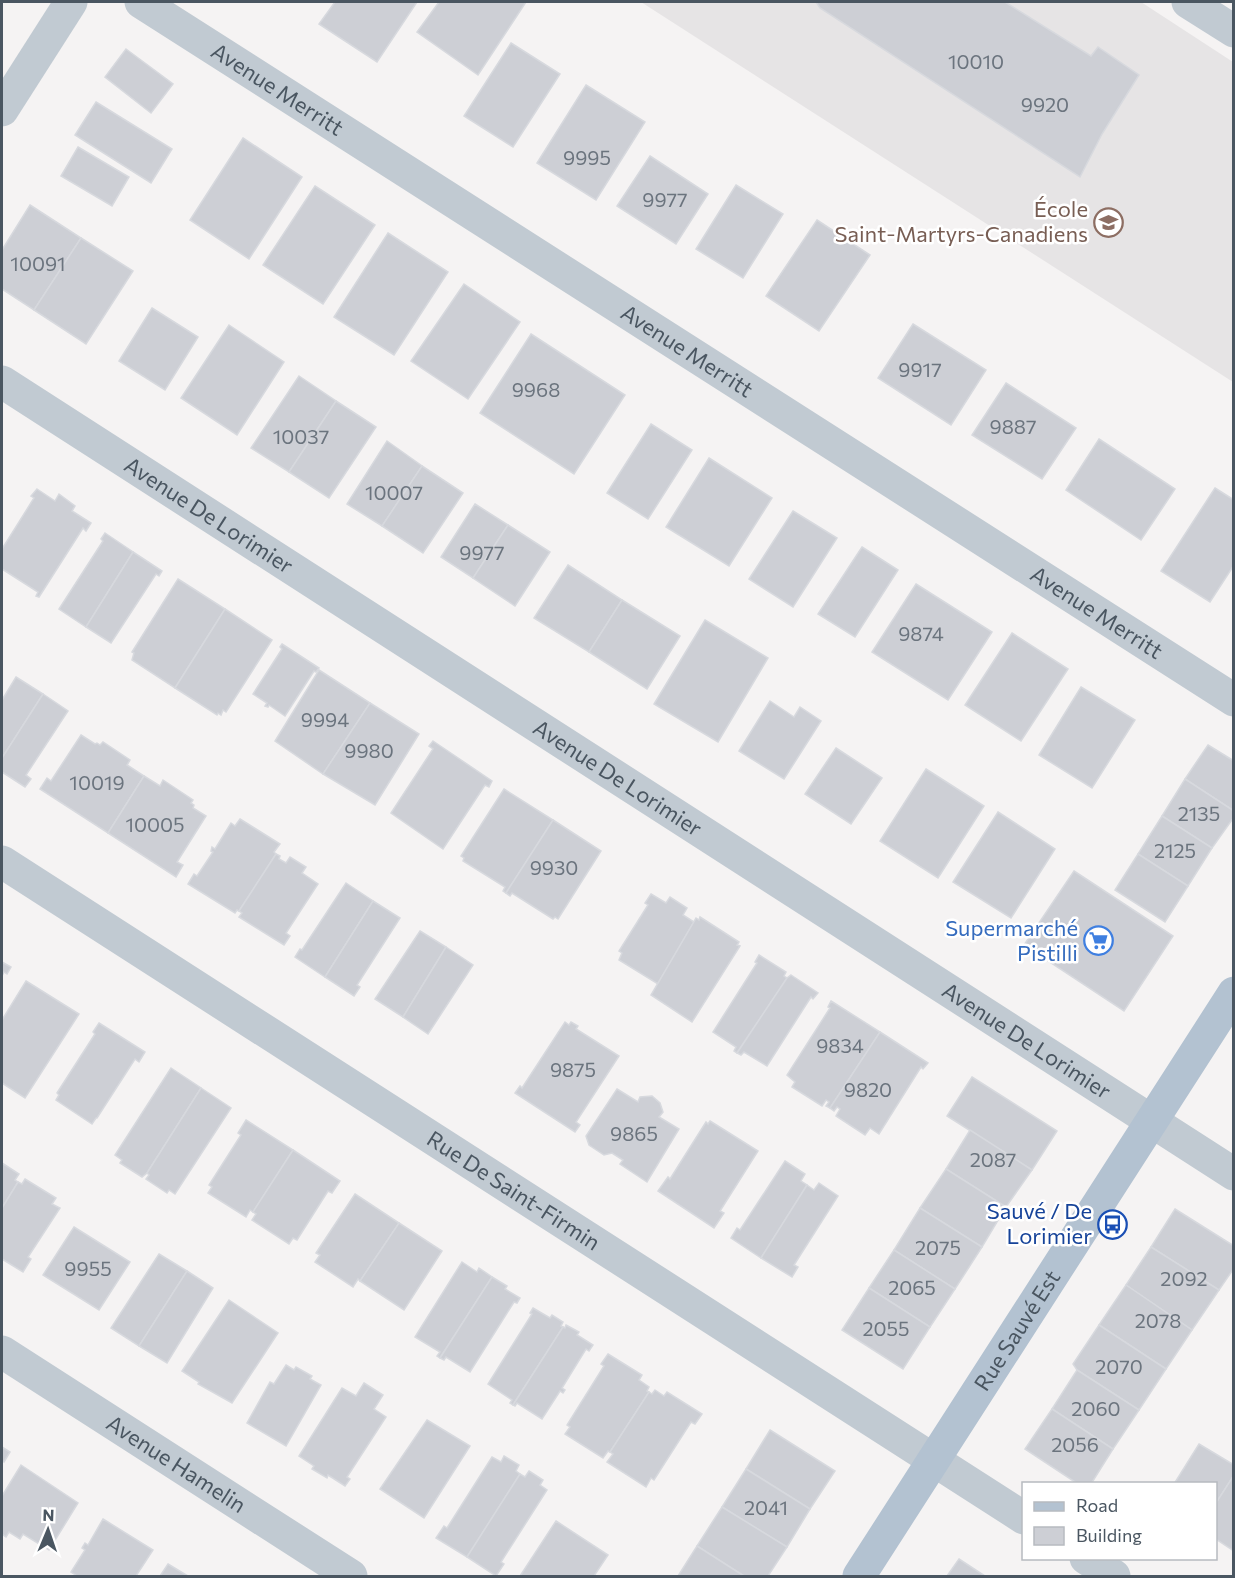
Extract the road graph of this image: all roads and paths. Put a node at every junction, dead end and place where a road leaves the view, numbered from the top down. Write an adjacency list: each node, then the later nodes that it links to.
1 (71, 2): 5 (street)
2 (141, 2): 7 (street, Avenue Merritt)
3 (1188, 2): 4 (street)
4 (1233, 31)
5 (2, 110)
6 (2, 382): 10 (street, Avenue De Lorimier)
7 (1233, 700)
8 (2, 862): 13 (street, Rue De Saint-Firmin)
9 (1233, 993): 10 (main road, Rue Sauvé Est)
10 (1151, 1120): 11 (street, Avenue De Lorimier); 13 (main road, Rue Sauvé Est)
11 (1233, 1174)
12 (2, 1352): 16 (street, Avenue Hamelin)
13 (933, 1460): 14 (street, Rue De Saint-Firmin); 17 (main road, Rue Sauvé Est)
14 (1022, 1517)
15 (1089, 1560): 18 (street)
16 (351, 1576)
17 (858, 1576)
18 (1114, 1576)

